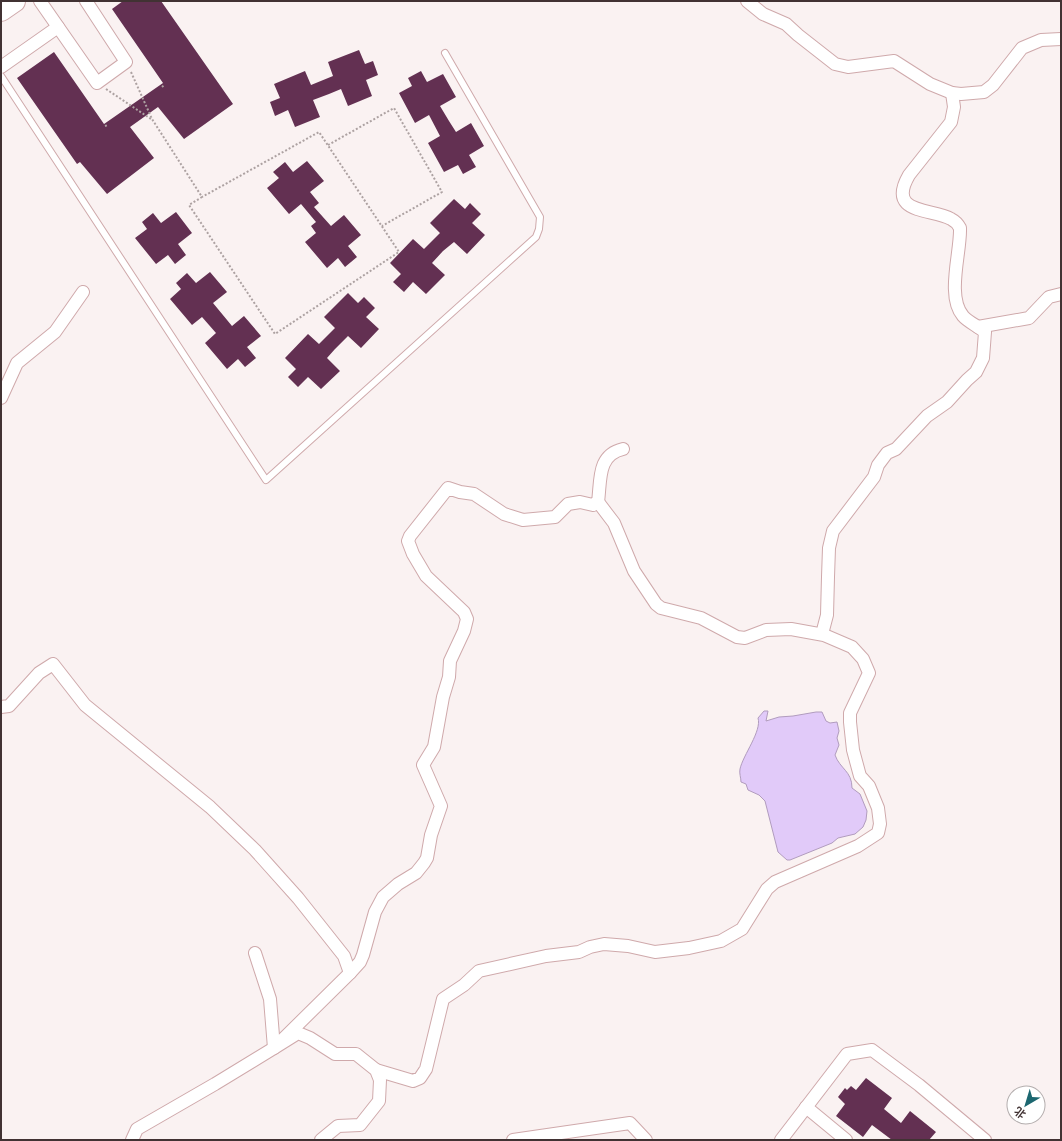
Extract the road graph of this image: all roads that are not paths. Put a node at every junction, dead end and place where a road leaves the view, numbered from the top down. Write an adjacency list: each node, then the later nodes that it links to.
1 (14, 1): 5 (highway)
2 (40, 1): 6 (street)
3 (86, 1): 6 (street)
4 (747, 1): 11 (street)
5 (1, 10)
6 (58, 27): 9 (street)
7 (1061, 39): 11 (street)
8 (445, 53): 10 (lane)
9 (1, 67)
10 (1, 76)
11 (952, 93): 14 (street)
12 (83, 292): 15 (street)
13 (1061, 294): 14 (street)
14 (978, 327): 18 (street)
15 (1, 398)
16 (623, 449): 17 (street)
17 (598, 502): 18 (street); 21 (street)
18 (822, 634): 23 (street)
19 (1, 706): 21 (street)
20 (255, 953): 22 (street)
21 (350, 973): 22 (street)
22 (274, 1048): 23 (street); 25 (street)
23 (376, 1070): 26 (street)
24 (806, 1107): 29 (street); 30 (street); 31 (street)
25 (132, 1140)
26 (321, 1140)
27 (513, 1140): 28 (street)
28 (646, 1140)
29 (781, 1140)
30 (846, 1140)
31 (985, 1140)

